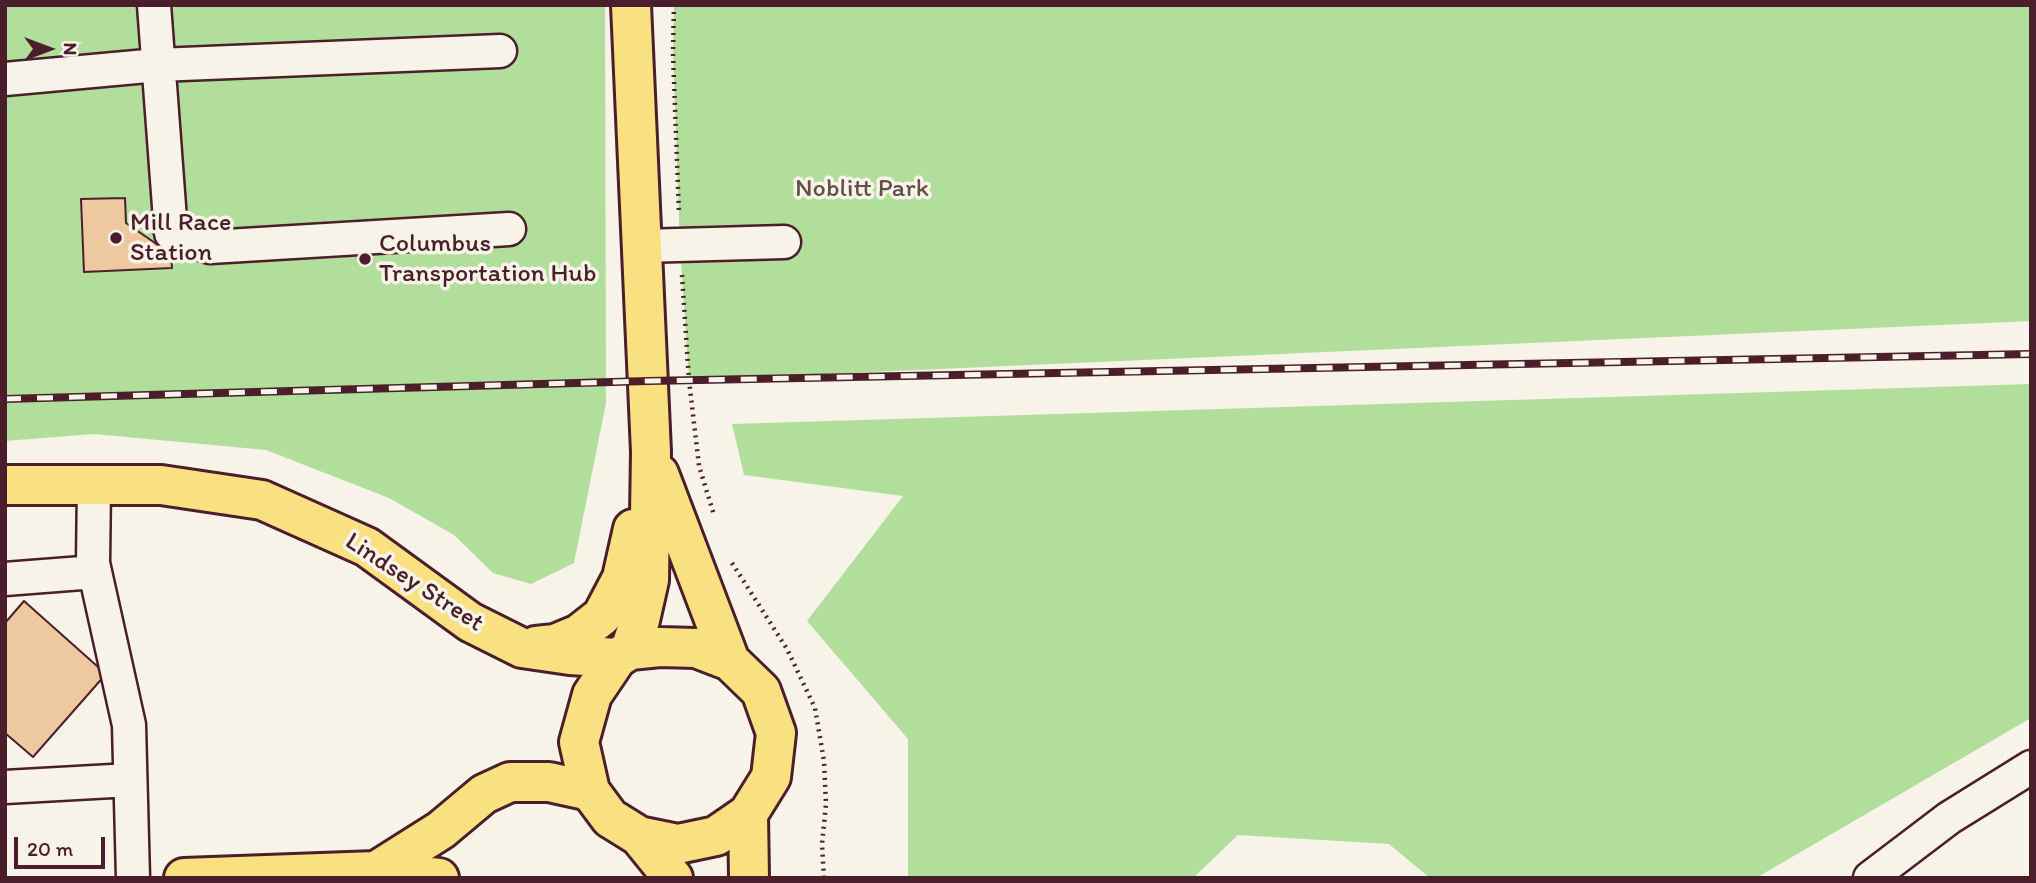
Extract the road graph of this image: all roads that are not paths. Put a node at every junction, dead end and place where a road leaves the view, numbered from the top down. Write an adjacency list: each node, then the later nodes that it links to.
1 (154, 5): 4 (lane)
2 (631, 5): 8 (main road)
3 (500, 51): 4 (lane)
4 (158, 65): 5 (lane); 6 (lane)
5 (5, 79)
6 (509, 229)
7 (784, 242): 8 (lane)
8 (642, 246): 9 (main road)
9 (652, 452): 14 (main road); 15 (main road); 16 (main road)
10 (5, 485): 11 (main road, Lindsey Street)
11 (94, 485): 12 (lane); 14 (main road, Lindsey Street)
12 (95, 572): 13 (lane); 18 (lane)
13 (5, 579)
14 (522, 648): 15 (main road, Lindsey Street)
15 (623, 654): 16 (main road); 20 (main road)
16 (730, 661): 21 (main road)
17 (2031, 767): 29 (lane)
18 (130, 780): 19 (lane); 24 (lane)
19 (5, 787)
20 (590, 791): 22 (main road); 23 (main road)
21 (748, 814): 22 (main road); 28 (main road)
22 (639, 836): 27 (main road)
23 (376, 871): 25 (main road); 26 (main road)
24 (133, 878)
25 (184, 878)
26 (439, 878)
27 (673, 878)
28 (749, 878)
29 (1870, 878)

